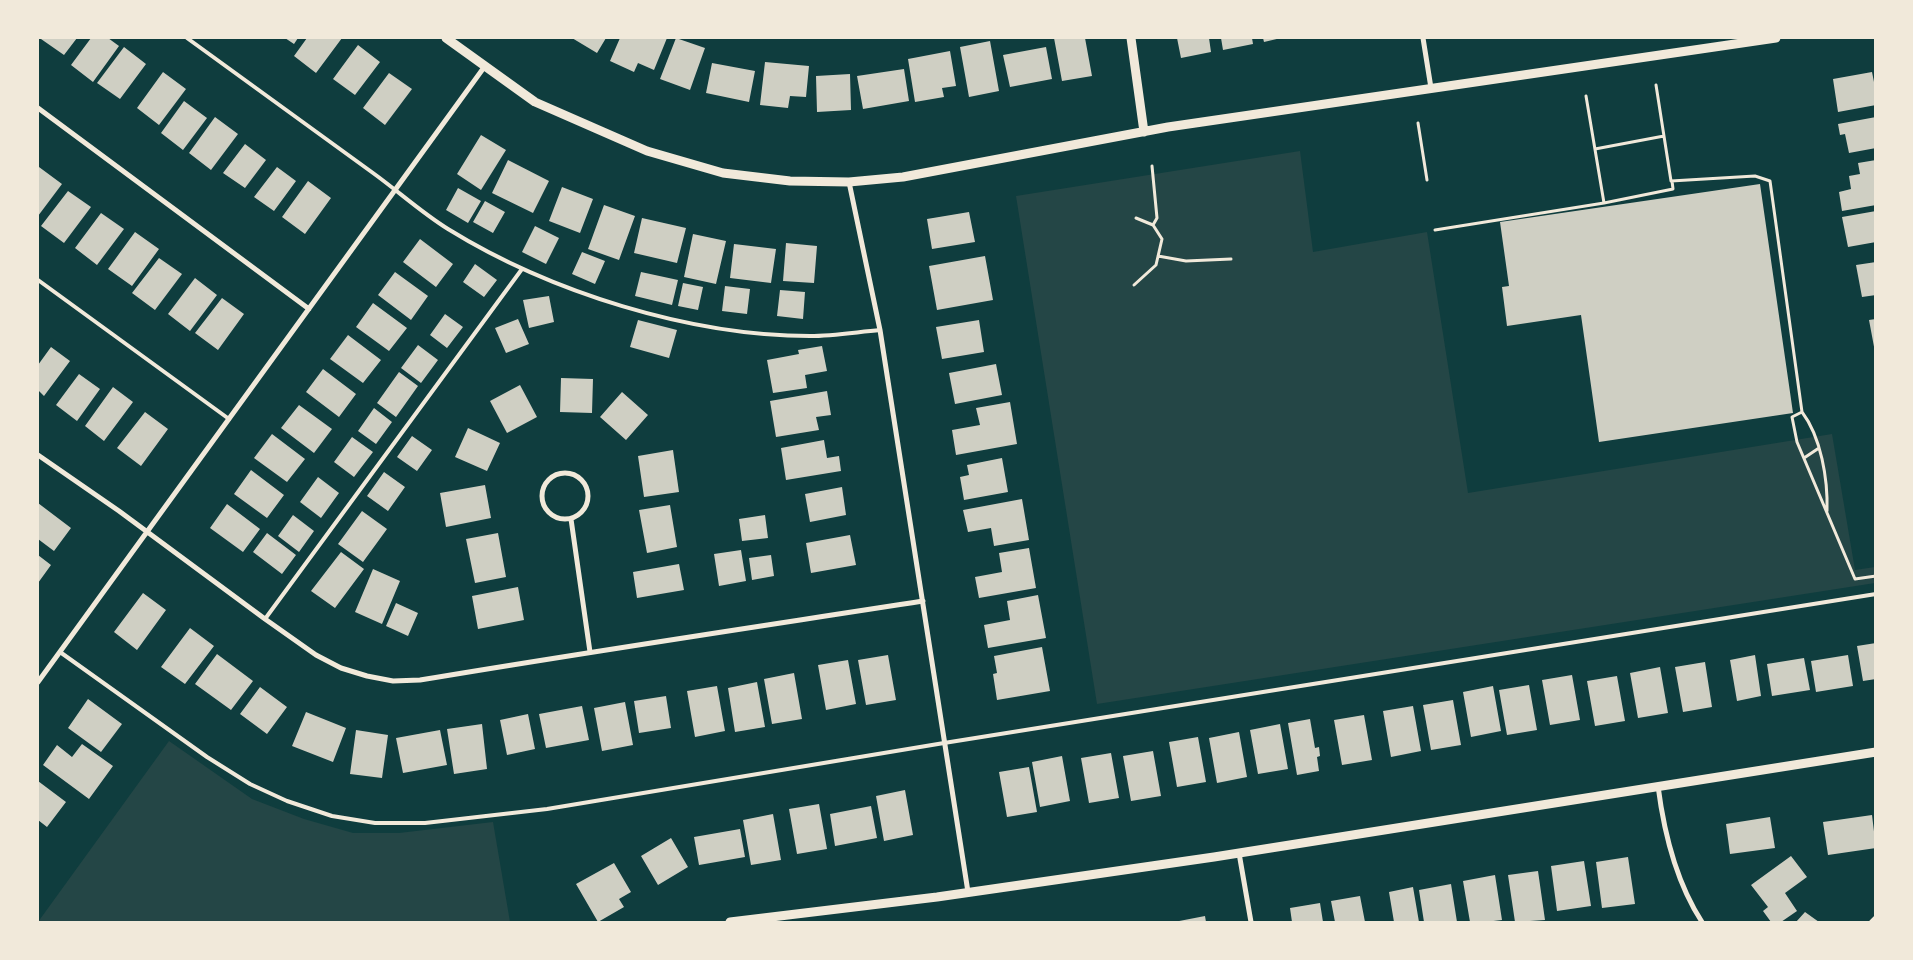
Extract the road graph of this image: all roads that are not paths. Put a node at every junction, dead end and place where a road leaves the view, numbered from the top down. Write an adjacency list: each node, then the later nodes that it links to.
1 (187, 38): 11 (lane)
2 (446, 38): 6 (street)
3 (1131, 38): 9 (street)
4 (1424, 38): 7 (street)
5 (1776, 38): 7 (street)
6 (484, 66): 10 (street); 11 (street)
7 (1432, 88): 9 (street)
8 (38, 108): 14 (street)
9 (1144, 132): 10 (street)
10 (849, 182): 15 (street)
11 (396, 189): 12 (lane); 14 (street)
12 (522, 269): 15 (lane); 22 (lane)
13 (38, 280): 16 (lane)
14 (309, 309): 16 (street)
15 (880, 330): 21 (street)
16 (229, 419): 19 (street)
17 (38, 455): 19 (street)
18 (571, 519): 18 (street); 24 (street)
19 (147, 532): 22 (street); 23 (street)
20 (1876, 594): 26 (lane)
21 (923, 601): 24 (street); 26 (street)
22 (265, 619): 24 (street)
23 (60, 652): 25 (street); 26 (lane)
24 (590, 652)
25 (38, 682)
26 (944, 743): 30 (street)
27 (1876, 752): 28 (street)
28 (1658, 786): 29 (street); 34 (street)
29 (1238, 853): 30 (street); 33 (street)
30 (968, 892): 32 (street)
31 (1876, 916): 35 (lane)
32 (730, 922)
33 (1250, 922)
34 (1701, 922)
35 (1871, 922)

